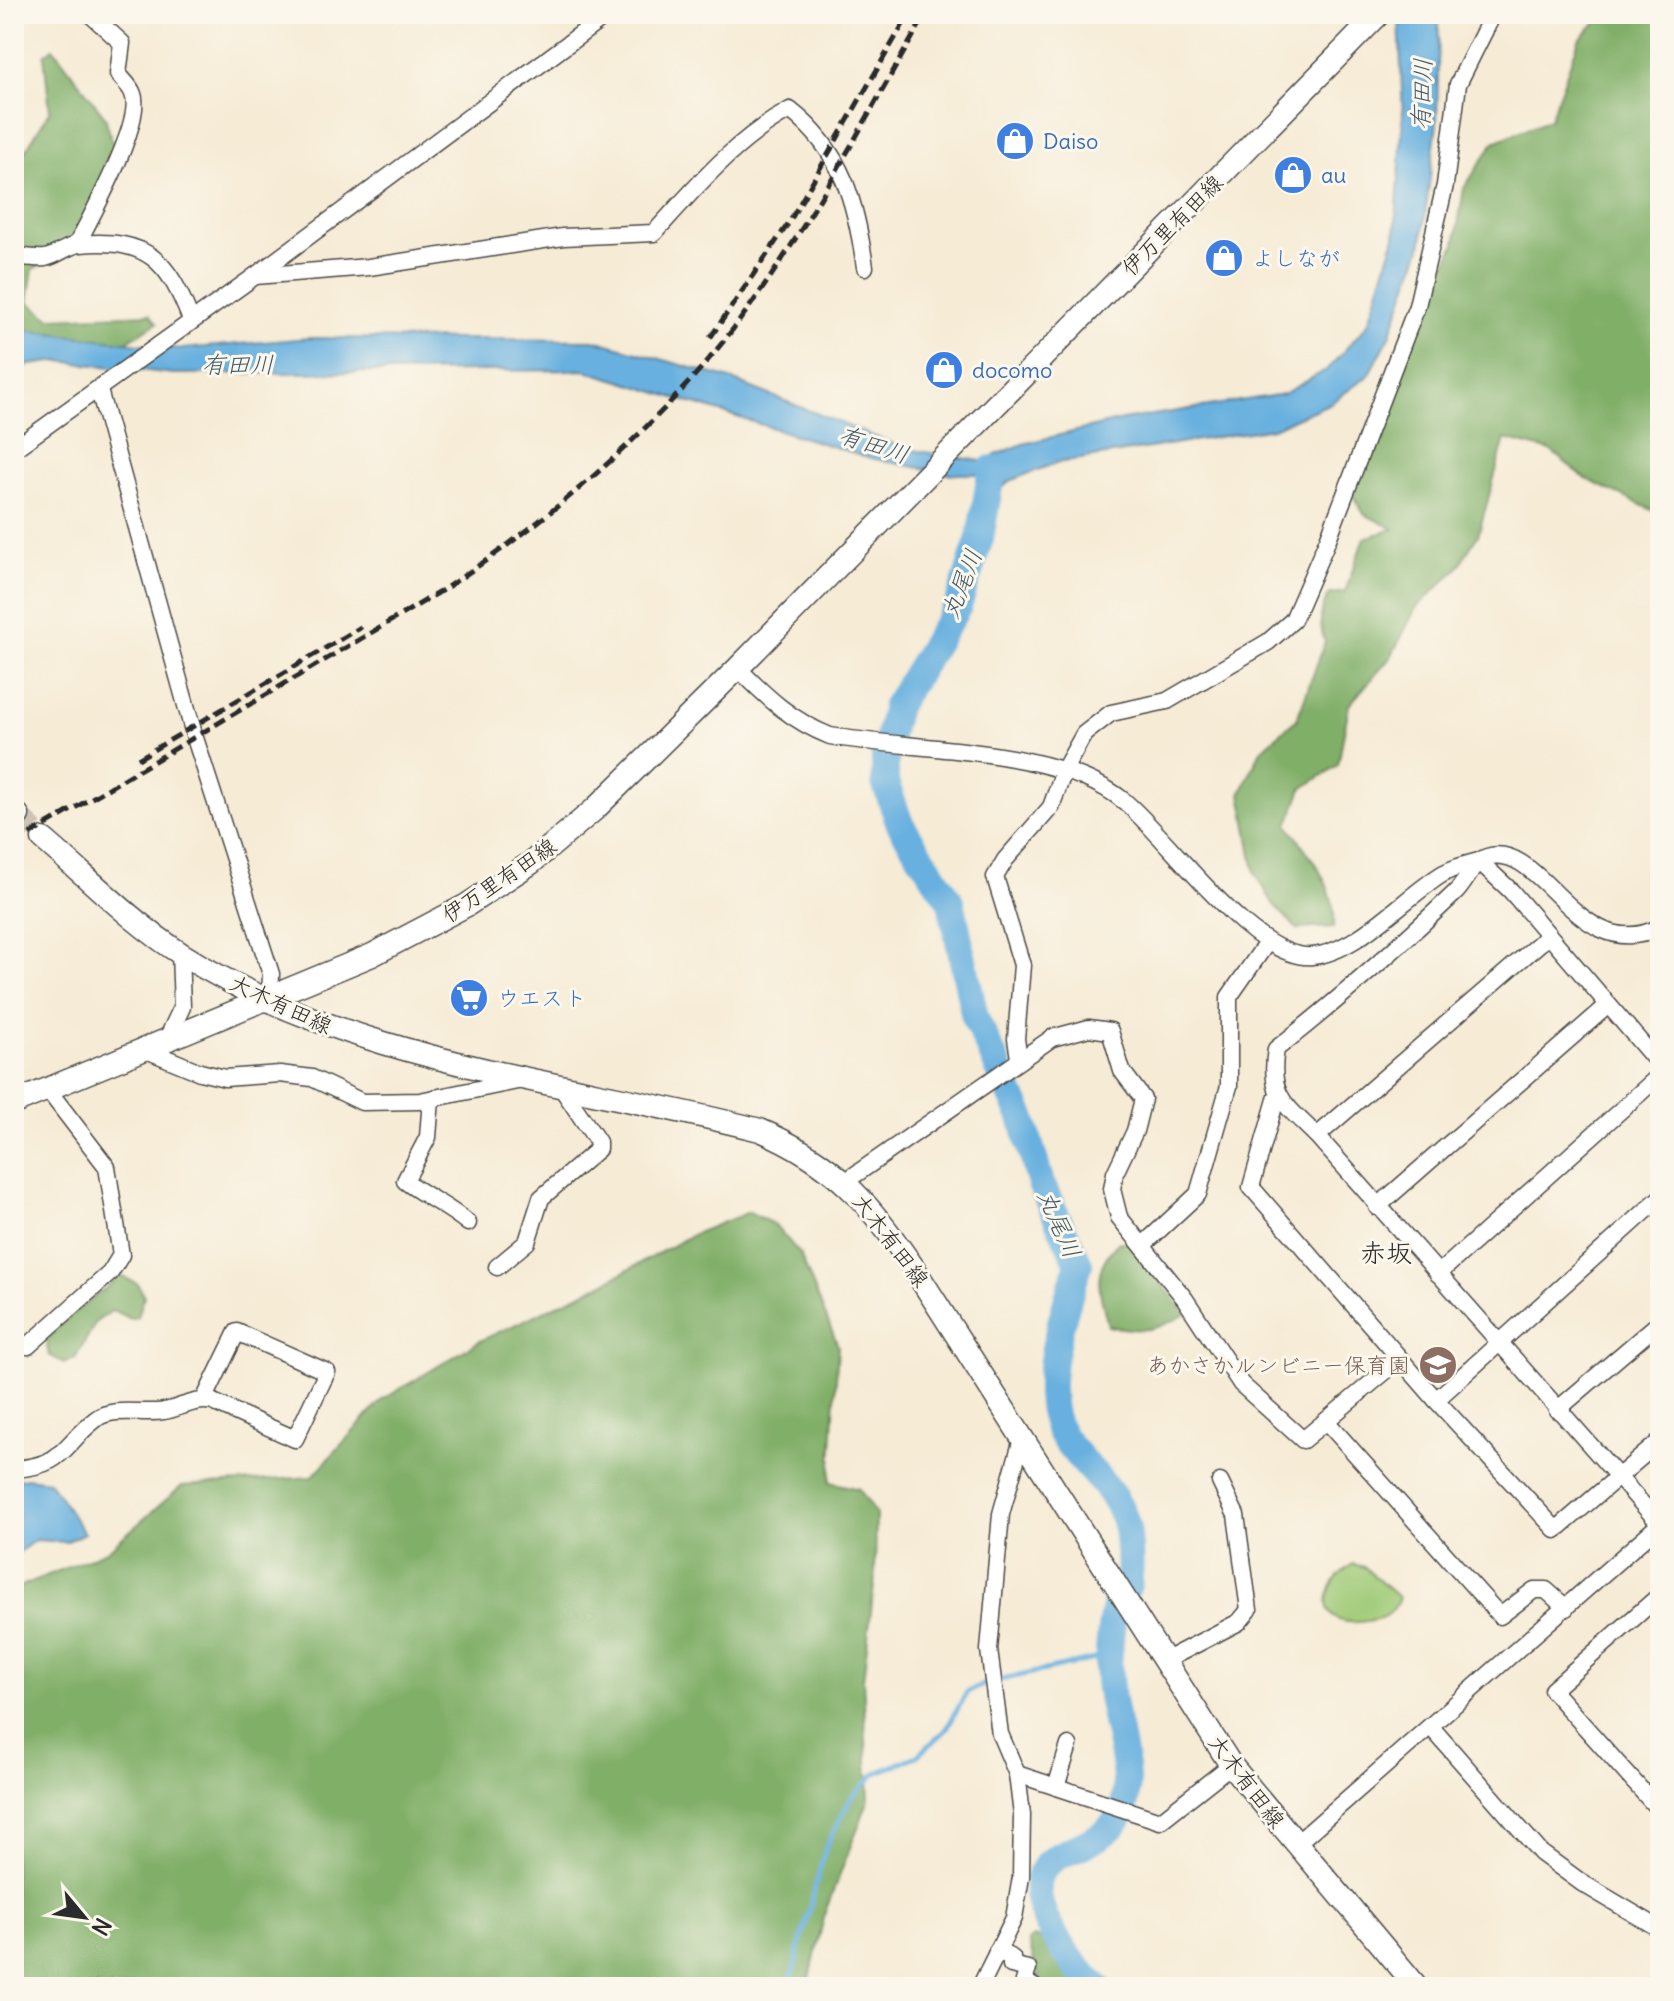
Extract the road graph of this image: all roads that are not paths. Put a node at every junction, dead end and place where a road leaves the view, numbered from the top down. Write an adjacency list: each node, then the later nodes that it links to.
1 (90, 14): 5 (street)
2 (608, 14): 8 (street)
3 (1379, 14): 12 (main road, 伊万里有田線)
4 (1493, 14): 13 (street)
5 (77, 244): 6 (street); 9 (street)
6 (14, 256)
7 (865, 267): 8 (street)
8 (255, 276): 9 (street)
9 (191, 320): 10 (street)
10 (99, 390): 11 (street); 20 (street)
11 (14, 449)
12 (738, 668): 13 (street); 20 (main road, 伊万里有田線)
13 (1065, 768): 18 (street); 24 (street)
14 (43, 839): 19 (main road, 大木有田線)
15 (1479, 861): 16 (street); 17 (street); 18 (street); 30 (street)
16 (1660, 927)
17 (1548, 936): 21 (street); 33 (street)
18 (1266, 944): 38 (street)
19 (180, 953): 20 (main road, 大木有田線); 22 (street)
20 (270, 998): 22 (main road, 伊万里有田線); 27 (main road, 大木有田線)
21 (1607, 1006): 25 (street); 36 (street)
22 (167, 1039): 23 (main road, 伊万里有田線)
23 (144, 1049): 29 (main road, 伊万里有田線); 31 (street)
24 (1019, 1058): 34 (street); 38 (street)
25 (1660, 1065)
26 (1660, 1075): 40 (street)
27 (531, 1077): 28 (main road, 大木有田線); 31 (street)
28 (559, 1084): 34 (main road, 大木有田線); 39 (street)
29 (48, 1090): 32 (main road, 伊万里有田線); 42 (street)
30 (1277, 1096): 33 (street); 44 (street)
31 (431, 1099): 37 (street)
32 (14, 1103)
33 (1317, 1136): 36 (street)
34 (846, 1181): 49 (main road, 大木有田線)
35 (1660, 1198): 43 (street)
36 (1377, 1207): 40 (street)
37 (468, 1223)
38 (1143, 1245): 48 (street)
39 (497, 1267)
40 (1438, 1274): 43 (street)
41 (1660, 1322): 47 (street)
42 (14, 1339)
43 (1499, 1343): 46 (street); 47 (street)
44 (1400, 1359): 46 (street); 48 (street)
45 (204, 1400): 45 (street); 51 (street)
46 (1436, 1400): 52 (street)
47 (1557, 1410): 52 (street)
48 (1326, 1421): 56 (street)
49 (1022, 1439): 57 (main road, 大木有田線); 61 (street)
50 (1660, 1441): 52 (street)
51 (14, 1469)
52 (1617, 1479): 54 (street)
53 (1220, 1482): 57 (street)
54 (1660, 1524): 56 (street)
55 (1660, 1595): 63 (street)
56 (1566, 1608): 58 (street)
57 (1164, 1661): 60 (main road, 大木有田線)
58 (1431, 1727): 64 (street); 65 (street)
59 (1069, 1745): 62 (street)
60 (1231, 1765): 62 (street); 64 (main road, 大木有田線)
61 (1017, 1774): 62 (street); 66 (street)
62 (1056, 1787)
63 (1660, 1811)
64 (1296, 1844): 69 (main road, 大木有田線)
65 (1660, 1929)
66 (997, 1951): 67 (street); 68 (street)
67 (980, 1987)
68 (1034, 1987)
69 (1417, 1987)

